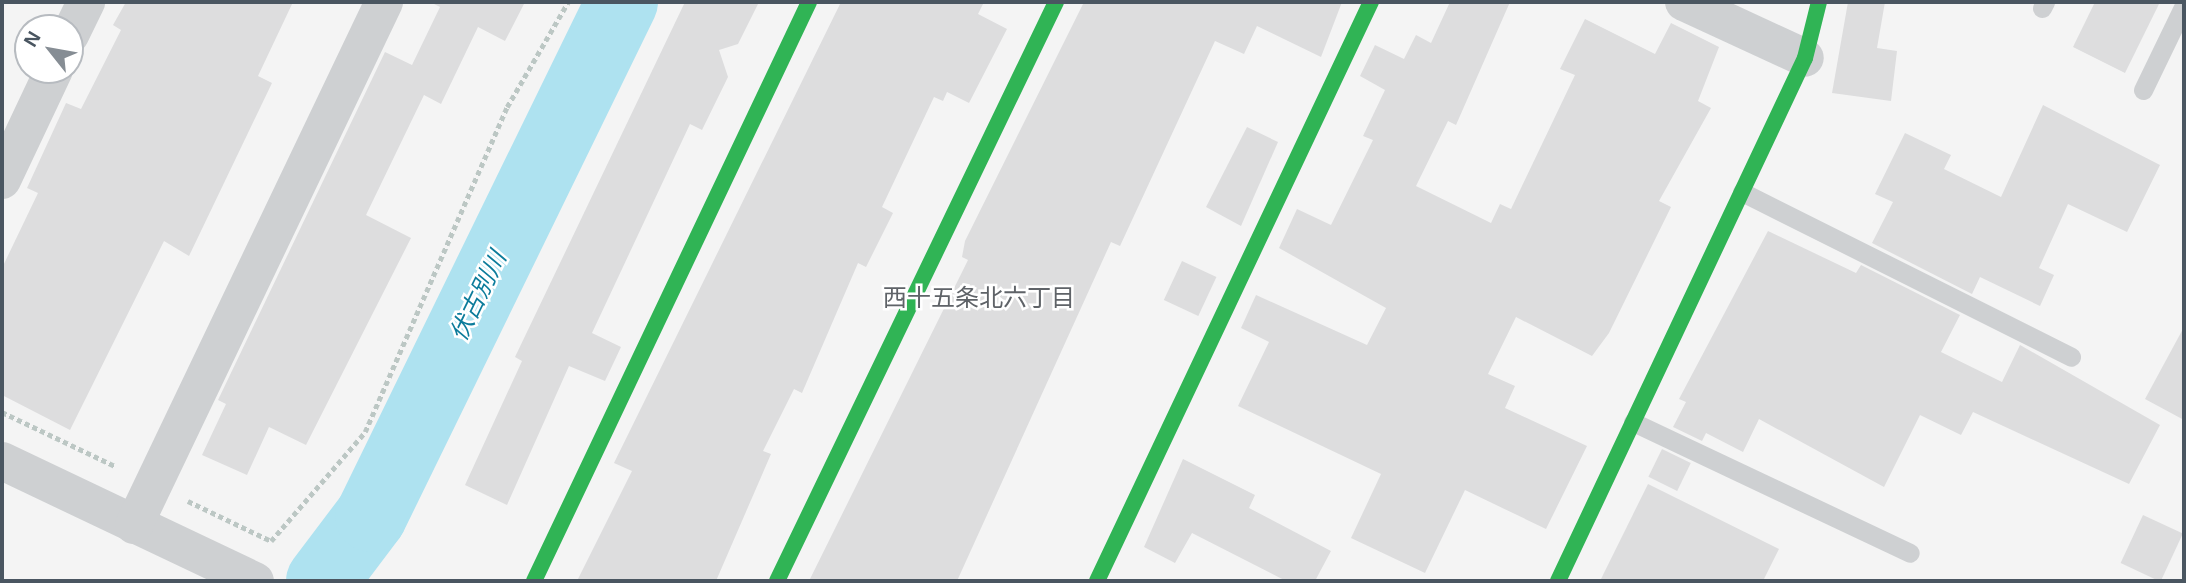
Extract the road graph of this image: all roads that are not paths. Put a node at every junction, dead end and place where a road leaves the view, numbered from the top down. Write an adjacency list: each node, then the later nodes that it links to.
1 (384, 2): 16 (street)
2 (809, 2): 19 (street)
3 (1056, 2): 20 (street)
4 (1371, 2): 21 (street)
5 (1684, 2): 8 (street)
6 (1819, 2): 8 (street)
7 (2184, 5): 10 (lane)
8 (1805, 58): 12 (street)
9 (47, 84): 11 (street)
10 (2143, 90)
11 (2, 180)
12 (1742, 192): 13 (lane); 14 (street)
13 (2071, 357)
14 (1633, 422): 17 (lane); 22 (street)
15 (2, 461): 16 (street)
16 (134, 525): 18 (street)
17 (1910, 553)
18 (235, 577)
19 (534, 581)
20 (777, 581)
21 (1097, 581)
22 (1558, 581)

